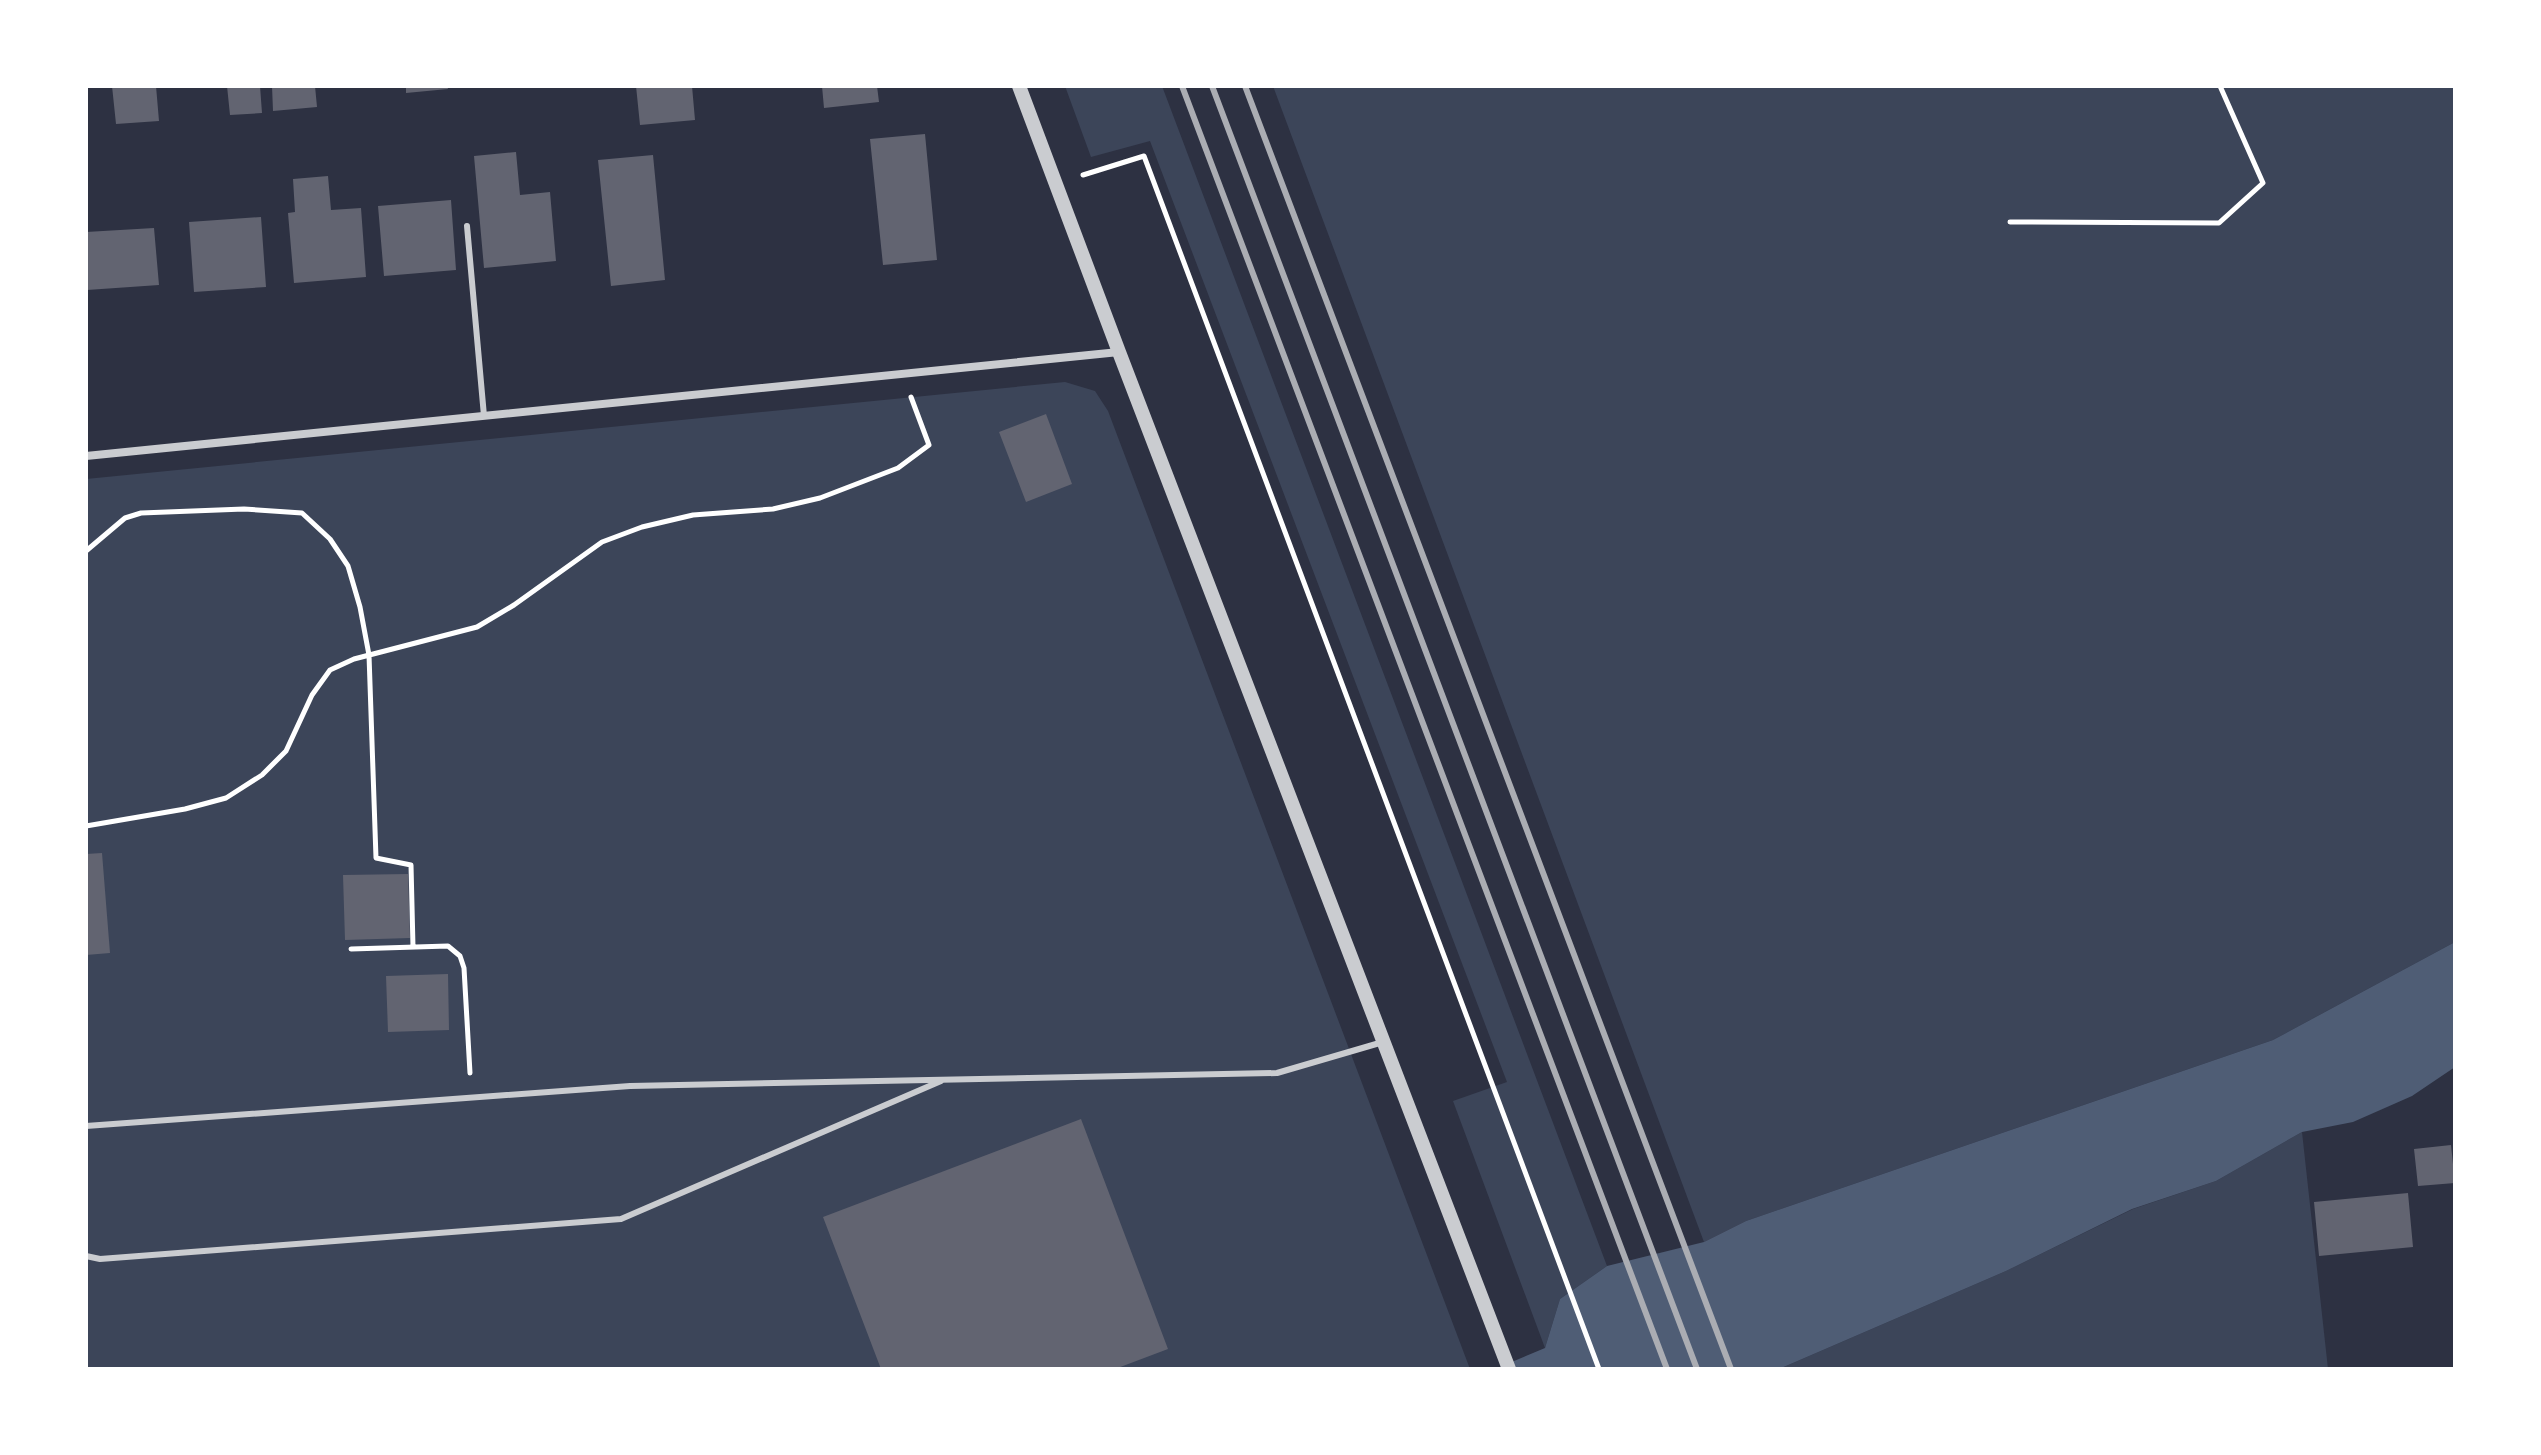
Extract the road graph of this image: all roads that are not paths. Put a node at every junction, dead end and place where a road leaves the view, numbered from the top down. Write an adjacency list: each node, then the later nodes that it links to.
1 (1019, 86): 3 (street)
2 (467, 226): 4 (lane)
3 (1119, 352): 4 (street); 6 (street)
4 (484, 416): 5 (street)
5 (86, 456)
6 (1383, 1042): 7 (lane); 10 (street)
7 (944, 1080): 8 (lane); 9 (lane)
8 (86, 1126)
9 (86, 1256)
10 (1509, 1369)

